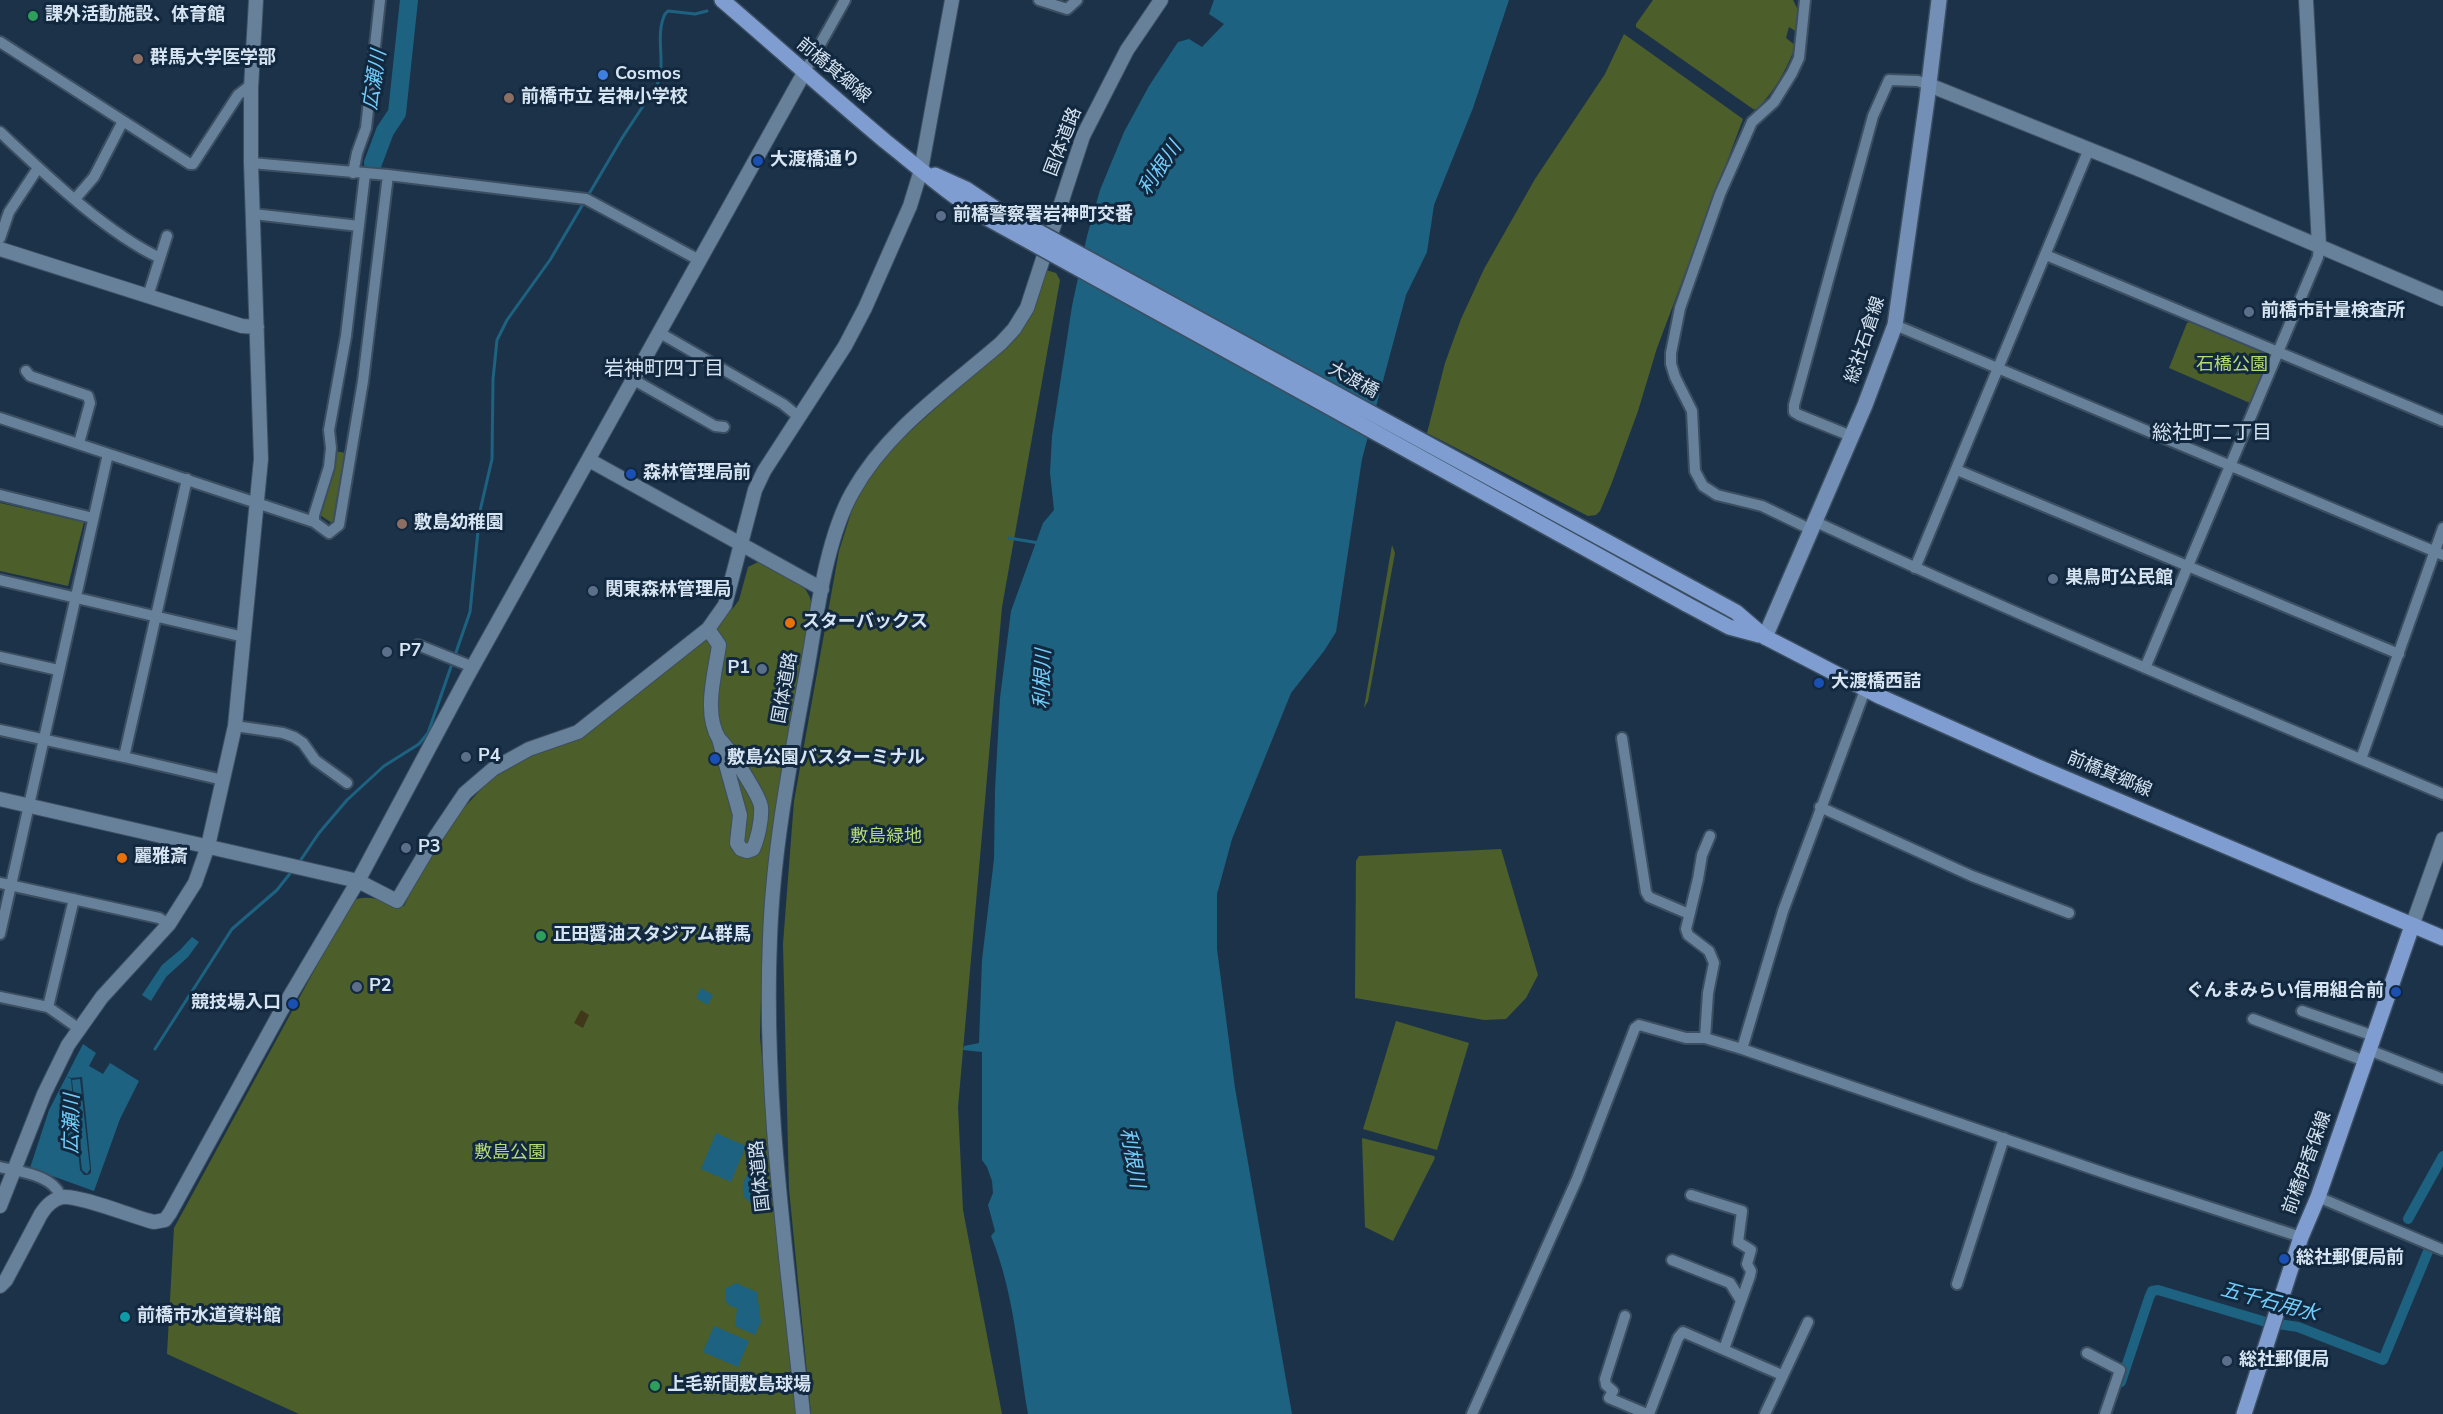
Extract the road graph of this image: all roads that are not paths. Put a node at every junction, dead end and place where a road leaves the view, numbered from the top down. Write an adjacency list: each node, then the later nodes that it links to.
1 (256, 0): 15 (street)
2 (380, 0): 22 (street)
3 (722, 0): 13 (main road, 前橋箕郷線)
4 (845, 0): 13 (street)
5 (952, 0): 21 (street)
6 (1039, 0): 7 (street)
7 (1077, 0)
8 (1161, 0): 67 (street, 国体道路)
9 (1805, 0): 60 (street)
10 (1939, 0): 14 (main road, 総社石倉線)
11 (2306, 0): 31 (street)
12 (0, 42): 16 (street)
13 (804, 73): 21 (main road, 前橋箕郷線); 35 (street)
14 (1929, 85): 18 (street); 38 (main road, 総社石倉線); 49 (street)
15 (251, 88): 16 (street); 19 (street)
16 (123, 122): 25 (street)
17 (0, 132): 20 (street)
18 (2089, 149): 31 (street); 33 (street)
19 (251, 163): 22 (street); 27 (street)
20 (38, 168): 25 (street); 30 (street)
21 (921, 170): 26 (main road, 前橋箕郷線); 45 (street)
22 (353, 173): 23 (street)
23 (365, 174): 24 (street); 28 (street)
24 (388, 175): 35 (street); 59 (street)
25 (75, 199): 34 (street)
26 (990, 213): 68 (main road, 大渡橋, bridge); 70 (main road, 大渡橋, bridge)
27 (253, 214): 28 (street); 39 (street)
28 (359, 226): 59 (street)
29 (167, 236): 34 (street)
30 (0, 238)
31 (2319, 245): 37 (street); 41 (street)
32 (0, 249): 36 (street)
33 (2046, 255): 41 (street); 42 (street)
34 (160, 258): 36 (street)
35 (699, 260): 40 (street)
36 (148, 296): 39 (street)
37 (2443, 298)
38 (1895, 325): 42 (street); 49 (main road, 総社石倉線)
39 (256, 327): 57 (street)
40 (660, 333): 44 (street); 45 (street)
41 (2278, 352): 47 (street); 53 (street)
42 (1998, 369): 53 (street); 54 (street)
43 (26, 371): 50 (street)
44 (634, 380): 48 (street); 52 (street)
45 (799, 417): 62 (street)
46 (0, 418): 50 (street)
47 (2443, 421)
48 (724, 427)
49 (1851, 436): 60 (main road, 総社石倉線)
50 (79, 443): 51 (street)
51 (108, 454): 55 (street); 58 (street)
52 (589, 460): 62 (street); 78 (street)
53 (2229, 466): 63 (street); 64 (street)
54 (1957, 470): 64 (street); 65 (street)
55 (187, 479): 57 (street); 71 (street)
56 (0, 495): 58 (street)
57 (258, 502): 59 (street); 73 (street)
58 (93, 518): 69 (street)
59 (314, 522)
60 (1814, 526): 65 (street); 74 (main road, 総社石倉線)
61 (2443, 528): 63 (street)
62 (742, 546): 67 (street); 72 (street)
63 (2439, 553): 76 (street)
64 (2188, 566): 76 (street); 79 (street)
65 (1915, 568): 79 (street)
66 (0, 580): 69 (street)
67 (822, 589): 133 (street, 国体道路)
68 (1694, 589): 74 (main road, 前橋箕郷線)
69 (74, 598): 71 (street); 80 (street)
70 (1686, 604): 74 (main road, 前橋箕郷線)
71 (155, 617): 73 (street); 87 (street)
72 (708, 629): 86 (street); 98 (street)
73 (244, 637): 82 (street)
74 (1765, 637): 81 (main road, 前橋箕郷線)
75 (418, 645): 78 (street)
76 (2398, 654): 88 (street)
77 (0, 657): 80 (street)
78 (473, 667): 98 (street)
79 (2145, 668): 88 (street)
80 (58, 670): 85 (street)
81 (1865, 690): 94 (street); 104 (main road, 前橋箕郷線)
82 (235, 726): 89 (street); 90 (street)
83 (0, 730): 85 (street)
84 (1622, 738): 102 (street)
85 (43, 739): 87 (street); 93 (street)
86 (719, 739): 86 (street)
87 (124, 757): 89 (street)
88 (2361, 759): 91 (street)
89 (224, 780): 97 (street)
90 (347, 783)
91 (2443, 794)
92 (0, 799): 93 (street)
93 (29, 805): 97 (street); 99 (street)
94 (1820, 807): 101 (street); 113 (street)
95 (1710, 836): 102 (street)
96 (2443, 839): 104 (street)
97 (208, 846): 98 (street); 103 (street)
98 (358, 881): 119 (street)
99 (5, 884): 100 (street); 105 (street)
100 (74, 900): 103 (street); 108 (street)
101 (2069, 913)
102 (1689, 914): 112 (street)
103 (169, 924): 111 (street)
104 (2412, 926): 106 (main road, 前橋箕郷線); 114 (main road, 前橋伊香保線)
105 (0, 934)
106 (2443, 938)
107 (0, 997): 108 (street)
108 (48, 1007): 111 (street)
109 (2302, 1011): 114 (street)
110 (2253, 1019): 114 (street)
111 (78, 1028): 117 (street)
112 (1705, 1038): 113 (street); 134 (street)
113 (1742, 1048): 116 (street)
114 (2369, 1049): 115 (street); 120 (main road, 前橋伊香保線)
115 (2443, 1079)
116 (2004, 1138): 122 (street); 125 (street)
117 (6, 1169): 119 (street); 121 (street)
118 (1691, 1195): 127 (street)
119 (61, 1197): 126 (street)
120 (2318, 1197): 122 (main road, 前橋伊香保線); 123 (street)
121 (0, 1206)
122 (2301, 1237): 138 (main road, 前橋伊香保線)
123 (2443, 1250)
124 (1672, 1260): 127 (street)
125 (1957, 1284)
126 (0, 1286)
127 (1740, 1299): 130 (street)
128 (1625, 1316): 135 (street)
129 (1808, 1322): 132 (street)
130 (1724, 1349): 132 (street); 135 (street)
131 (2086, 1353): 137 (street)
132 (1782, 1375): 136 (street)
133 (803, 1414)
134 (1472, 1414)
135 (1648, 1414)
136 (1765, 1414)
137 (2105, 1414)
138 (2244, 1414)

